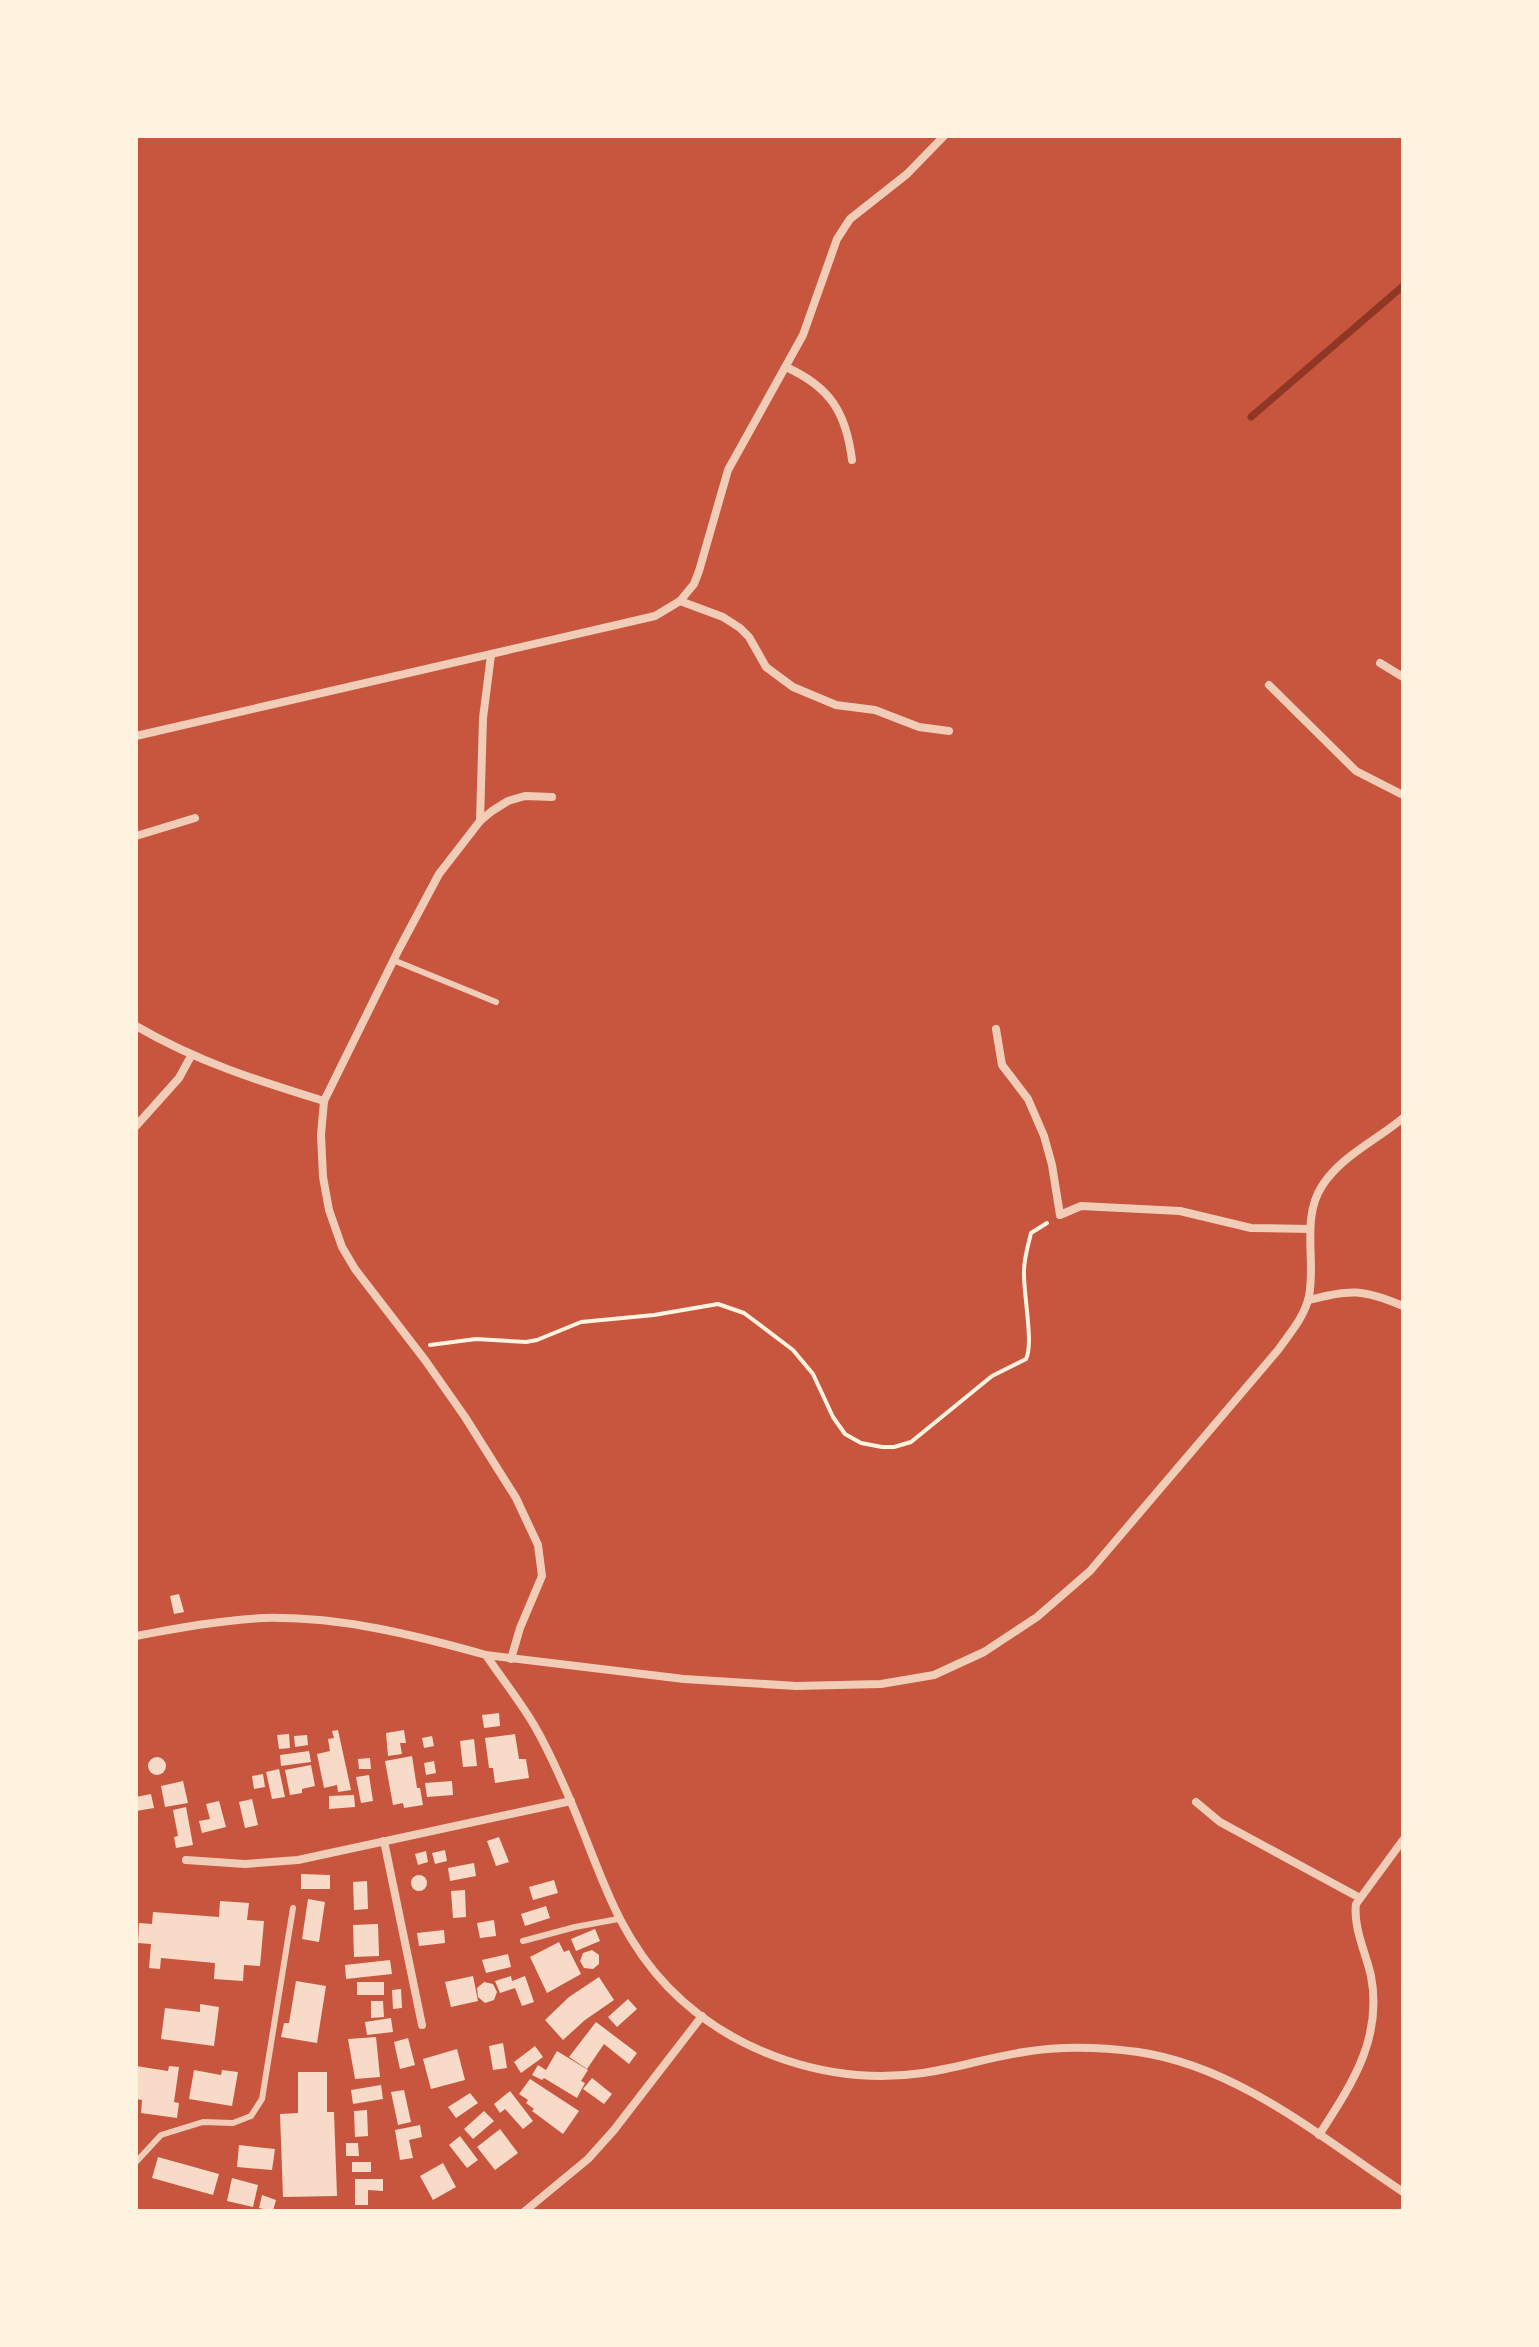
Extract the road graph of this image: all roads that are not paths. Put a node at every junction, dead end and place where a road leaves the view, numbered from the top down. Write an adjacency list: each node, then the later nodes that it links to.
1 (944, 136): 2 (street)
2 (786, 367): 3 (street); 4 (street)
3 (852, 460)
4 (680, 601): 5 (street); 9 (street)
5 (491, 655): 10 (street); 14 (street)
6 (1380, 663): 7 (street)
7 (1403, 677)
8 (1269, 685): 11 (street)
9 (949, 731)
10 (136, 736)
11 (1403, 795)
12 (552, 797): 14 (street)
13 (195, 818): 15 (street)
14 (480, 821): 16 (street)
15 (136, 836)
16 (393, 960): 17 (lane); 21 (street)
17 (496, 1002)
18 (136, 1026): 20 (street)
19 (996, 1029): 24 (street)
20 (191, 1056): 21 (street); 23 (street)
21 (324, 1101): 29 (street)
22 (1403, 1118): 24 (street)
23 (136, 1126)
24 (1310, 1229): 25 (street)
25 (1309, 1300): 26 (street); 29 (street)
26 (1403, 1306)
27 (136, 1636): 28 (street)
28 (486, 1655): 29 (street); 30 (street)
29 (511, 1659)
30 (571, 1801): 33 (street); 37 (street)
31 (1196, 1802): 35 (street)
32 (1403, 1840): 35 (street)
33 (384, 1841): 34 (street); 40 (street)
34 (186, 1860)
35 (1360, 1898): 41 (street)
36 (293, 1908): 42 (lane)
37 (618, 1919): 38 (lane); 39 (street)
38 (523, 1941)
39 (702, 2016): 41 (street); 44 (street)
40 (422, 2025)
41 (1319, 2135): 43 (street)
42 (136, 2162)
43 (1403, 2192)
44 (525, 2211)

